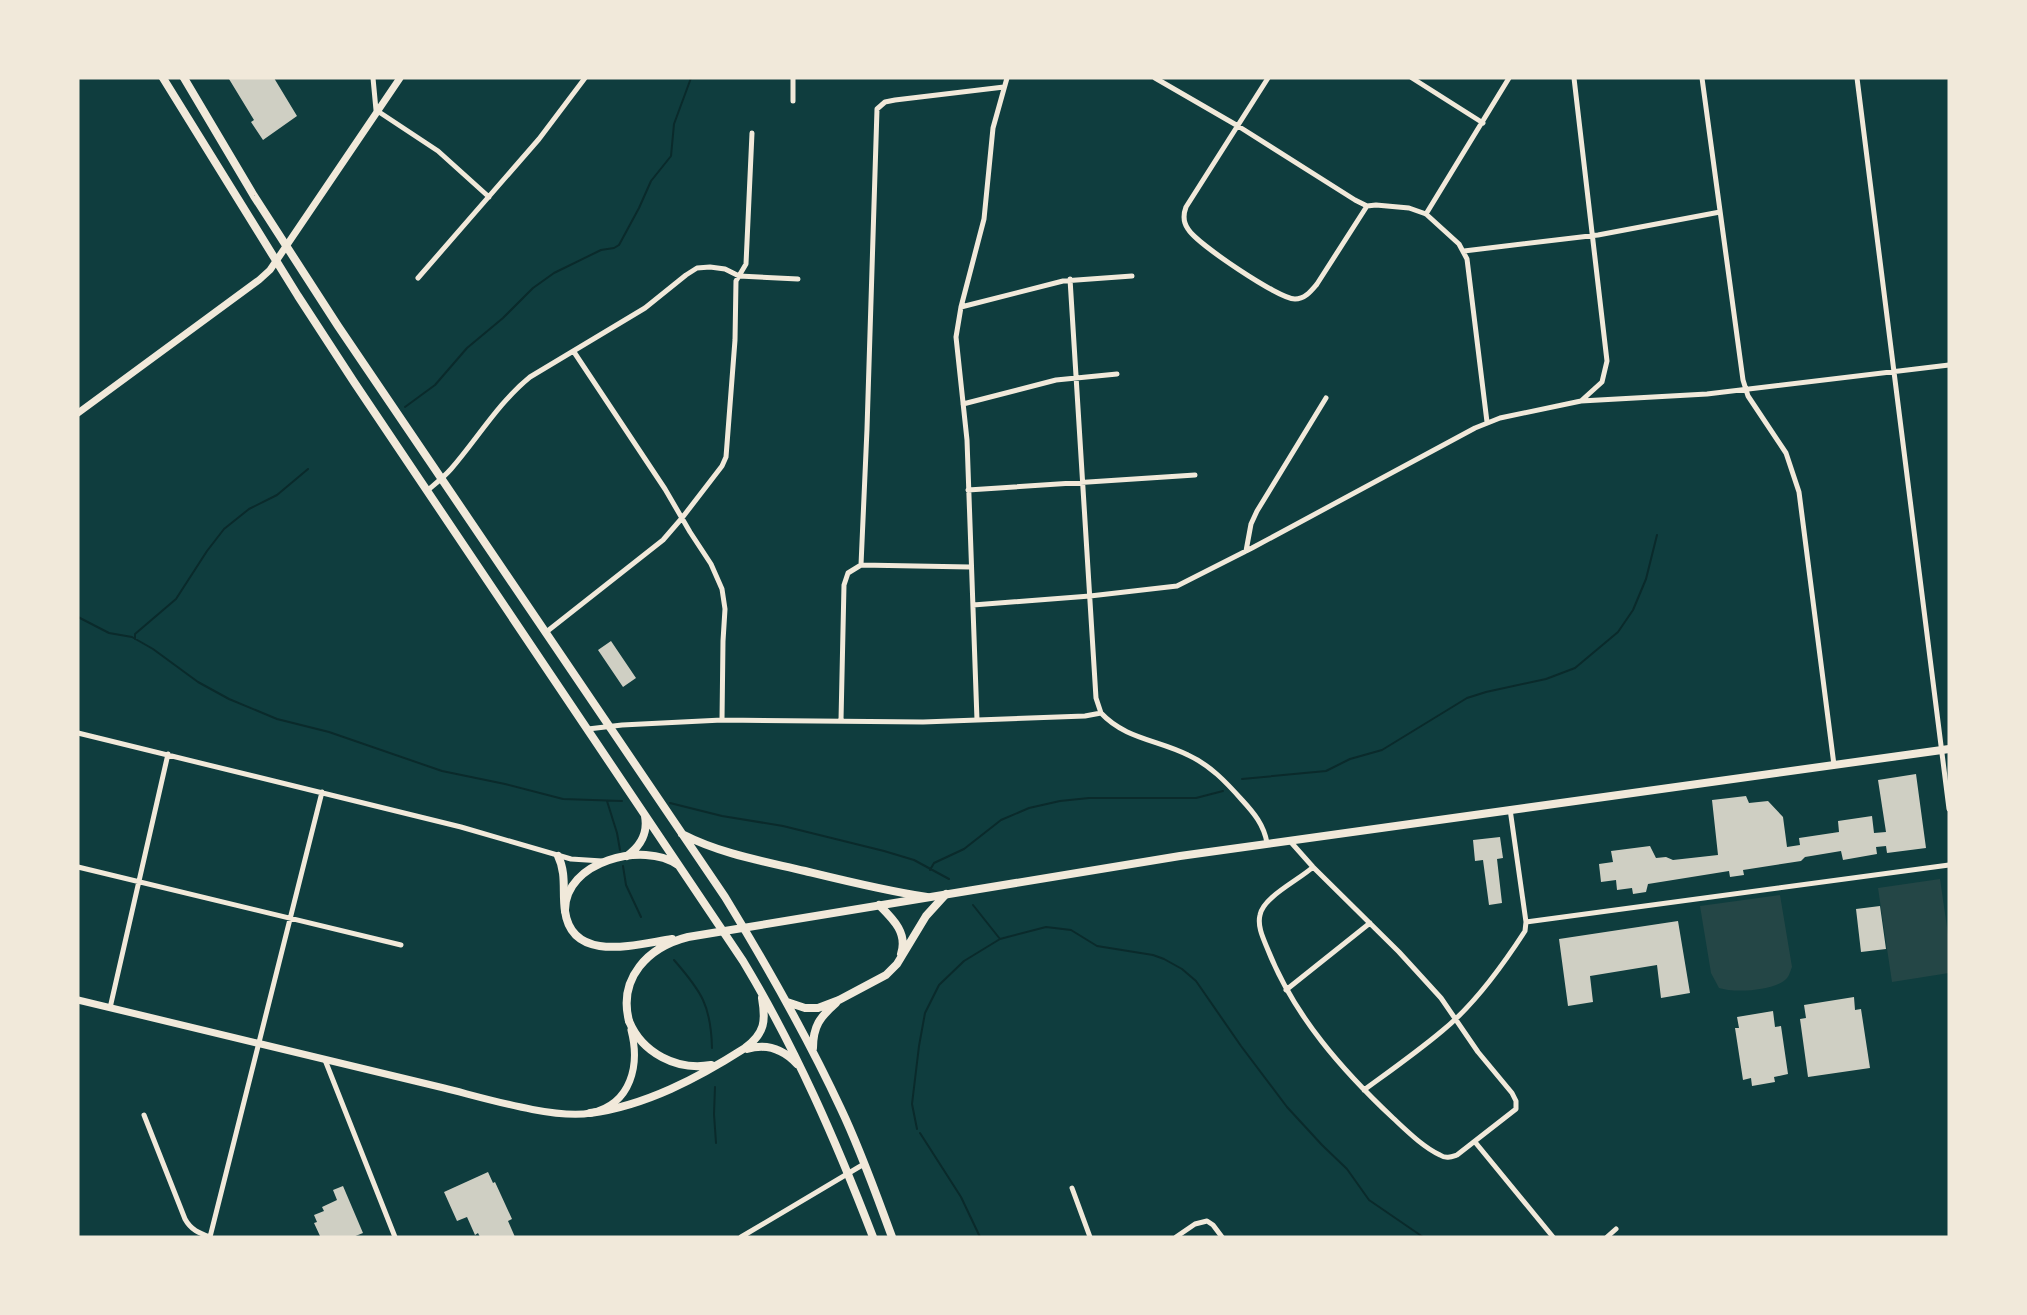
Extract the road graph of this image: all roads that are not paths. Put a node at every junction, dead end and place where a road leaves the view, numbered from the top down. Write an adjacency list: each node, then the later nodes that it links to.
1 (164, 78): 28 (main road)
2 (184, 78): 26 (main road)
3 (373, 78): 17 (street)
4 (400, 78): 17 (street)
5 (585, 78): 21 (street)
6 (793, 78): 16 (street)
7 (1006, 78): 15 (street)
8 (1155, 78): 19 (street)
9 (1268, 78): 19 (street)
10 (1412, 78): 18 (street)
11 (1509, 78): 18 (street)
12 (1574, 78): 25 (street)
13 (1702, 78): 23 (street)
14 (1857, 78): 37 (street)
15 (1004, 87): 34 (street); 53 (street)
16 (793, 101)
17 (376, 110): 21 (street); 26 (street)
18 (1483, 123): 24 (street)
19 (1238, 126): 22 (street); 22 (street)
20 (752, 133): 29 (street)
21 (489, 198): 31 (street)
22 (1367, 206): 24 (street)
23 (1720, 212): 25 (street); 40 (street)
24 (1426, 214): 27 (street)
25 (1592, 235): 27 (street); 42 (street)
26 (286, 247): 28 (street); 47 (main road)
27 (1464, 251): 45 (street)
28 (276, 261): 44 (street); 50 (main road)
29 (739, 276): 32 (street); 35 (street); 51 (street)
30 (1132, 276): 33 (street)
31 (418, 278)
32 (798, 279)
33 (1070, 279): 34 (street); 39 (street)
34 (961, 307): 43 (street)
35 (574, 352): 47 (street); 51 (street)
36 (1949, 365): 37 (street)
37 (1895, 372): 40 (street); 65 (street)
38 (1117, 374): 39 (street)
39 (1077, 377): 43 (street); 48 (street)
40 (1745, 390): 42 (street); 67 (street)
41 (1326, 398): 52 (street)
42 (1581, 401): 45 (street)
43 (963, 404): 49 (street)
44 (78, 412)
45 (1487, 422): 52 (street)
46 (1195, 475): 48 (street)
47 (440, 478): 50 (street); 57 (main road)
48 (1082, 481): 49 (street); 55 (street)
49 (968, 490): 54 (street)
50 (427, 491): 63 (main road)
51 (682, 518): 57 (street); 59 (street)
52 (1246, 552): 55 (street)
53 (861, 565): 54 (street); 60 (street)
54 (970, 567): 56 (street)
55 (1090, 596): 56 (street); 58 (street)
56 (973, 605): 61 (street)
57 (545, 633): 62 (main road)
58 (1101, 713): 61 (street); 74 (street)
59 (722, 720): 60 (street); 62 (street)
60 (841, 720): 61 (street)
61 (977, 720)
62 (608, 727): 63 (street); 72 (main road)
63 (588, 729): 71 (main road)
64 (78, 733): 66 (street)
65 (1945, 749): 67 (main road); 69 (street)
66 (168, 754): 68 (street); 82 (street)
67 (1834, 765): 70 (main road)
68 (322, 792): 75 (street); 87 (street)
69 (1949, 808)
70 (1510, 809): 73 (main road); 88 (street)
71 (644, 812): 76 (main road); 81 (main road)
72 (681, 834): 84 (main road); 97 (main road)
73 (1289, 840): 74 (main road); 80 (street)
74 (1267, 843): 83 (main road)
75 (558, 856): 77 (street); 86 (main road)
76 (623, 858): 77 (main road); 81 (main road)
77 (610, 860): 86 (main road)
78 (1949, 865): 88 (street)
79 (78, 867): 82 (street)
80 (1313, 867): 89 (street); 94 (street)
81 (688, 877): 93 (main road)
82 (138, 882): 87 (street); 98 (street)
83 (946, 894): 84 (main road); 92 (main road)
84 (927, 897): 85 (main road)
85 (879, 905): 90 (main road); 92 (main road)
86 (565, 911): 90 (main road)
87 (291, 918): 91 (street); 101 (street)
88 (1526, 922): 99 (street)
89 (1370, 923): 94 (street); 99 (street)
90 (688, 937): 100 (main road)
91 (401, 945)
92 (900, 957): 96 (main road)
93 (760, 989): 103 (main road); 106 (main road)
94 (1286, 990): 107 (street)
95 (78, 1000): 98 (street)
96 (839, 1000): 97 (main road); 102 (main road)
97 (787, 1002): 102 (main road)
98 (110, 1008): 101 (street)
99 (1456, 1018): 107 (street); 110 (street)
100 (629, 1021): 105 (main road); 108 (street)
101 (259, 1044): 104 (street); 115 (street)
102 (813, 1051): 111 (main road)
103 (738, 1052): 105 (main road); 106 (main road)
104 (325, 1060): 108 (street); 116 (street)
105 (720, 1062): 108 (main road)
106 (806, 1078): 112 (main road)
107 (1364, 1090): 110 (street)
108 (590, 1113)
109 (144, 1115): 115 (street)
110 (1475, 1142): 123 (street)
111 (864, 1164): 112 (street); 119 (main road)
112 (849, 1173): 117 (street); 118 (main road)
113 (1072, 1188): 120 (street)
114 (1616, 1229): 124 (street)
115 (210, 1237)
116 (395, 1237)
117 (741, 1237)
118 (873, 1237)
119 (892, 1237)
120 (1090, 1237)
121 (1176, 1237): 122 (street)
122 (1222, 1237)
123 (1553, 1237)
124 (1607, 1237)

